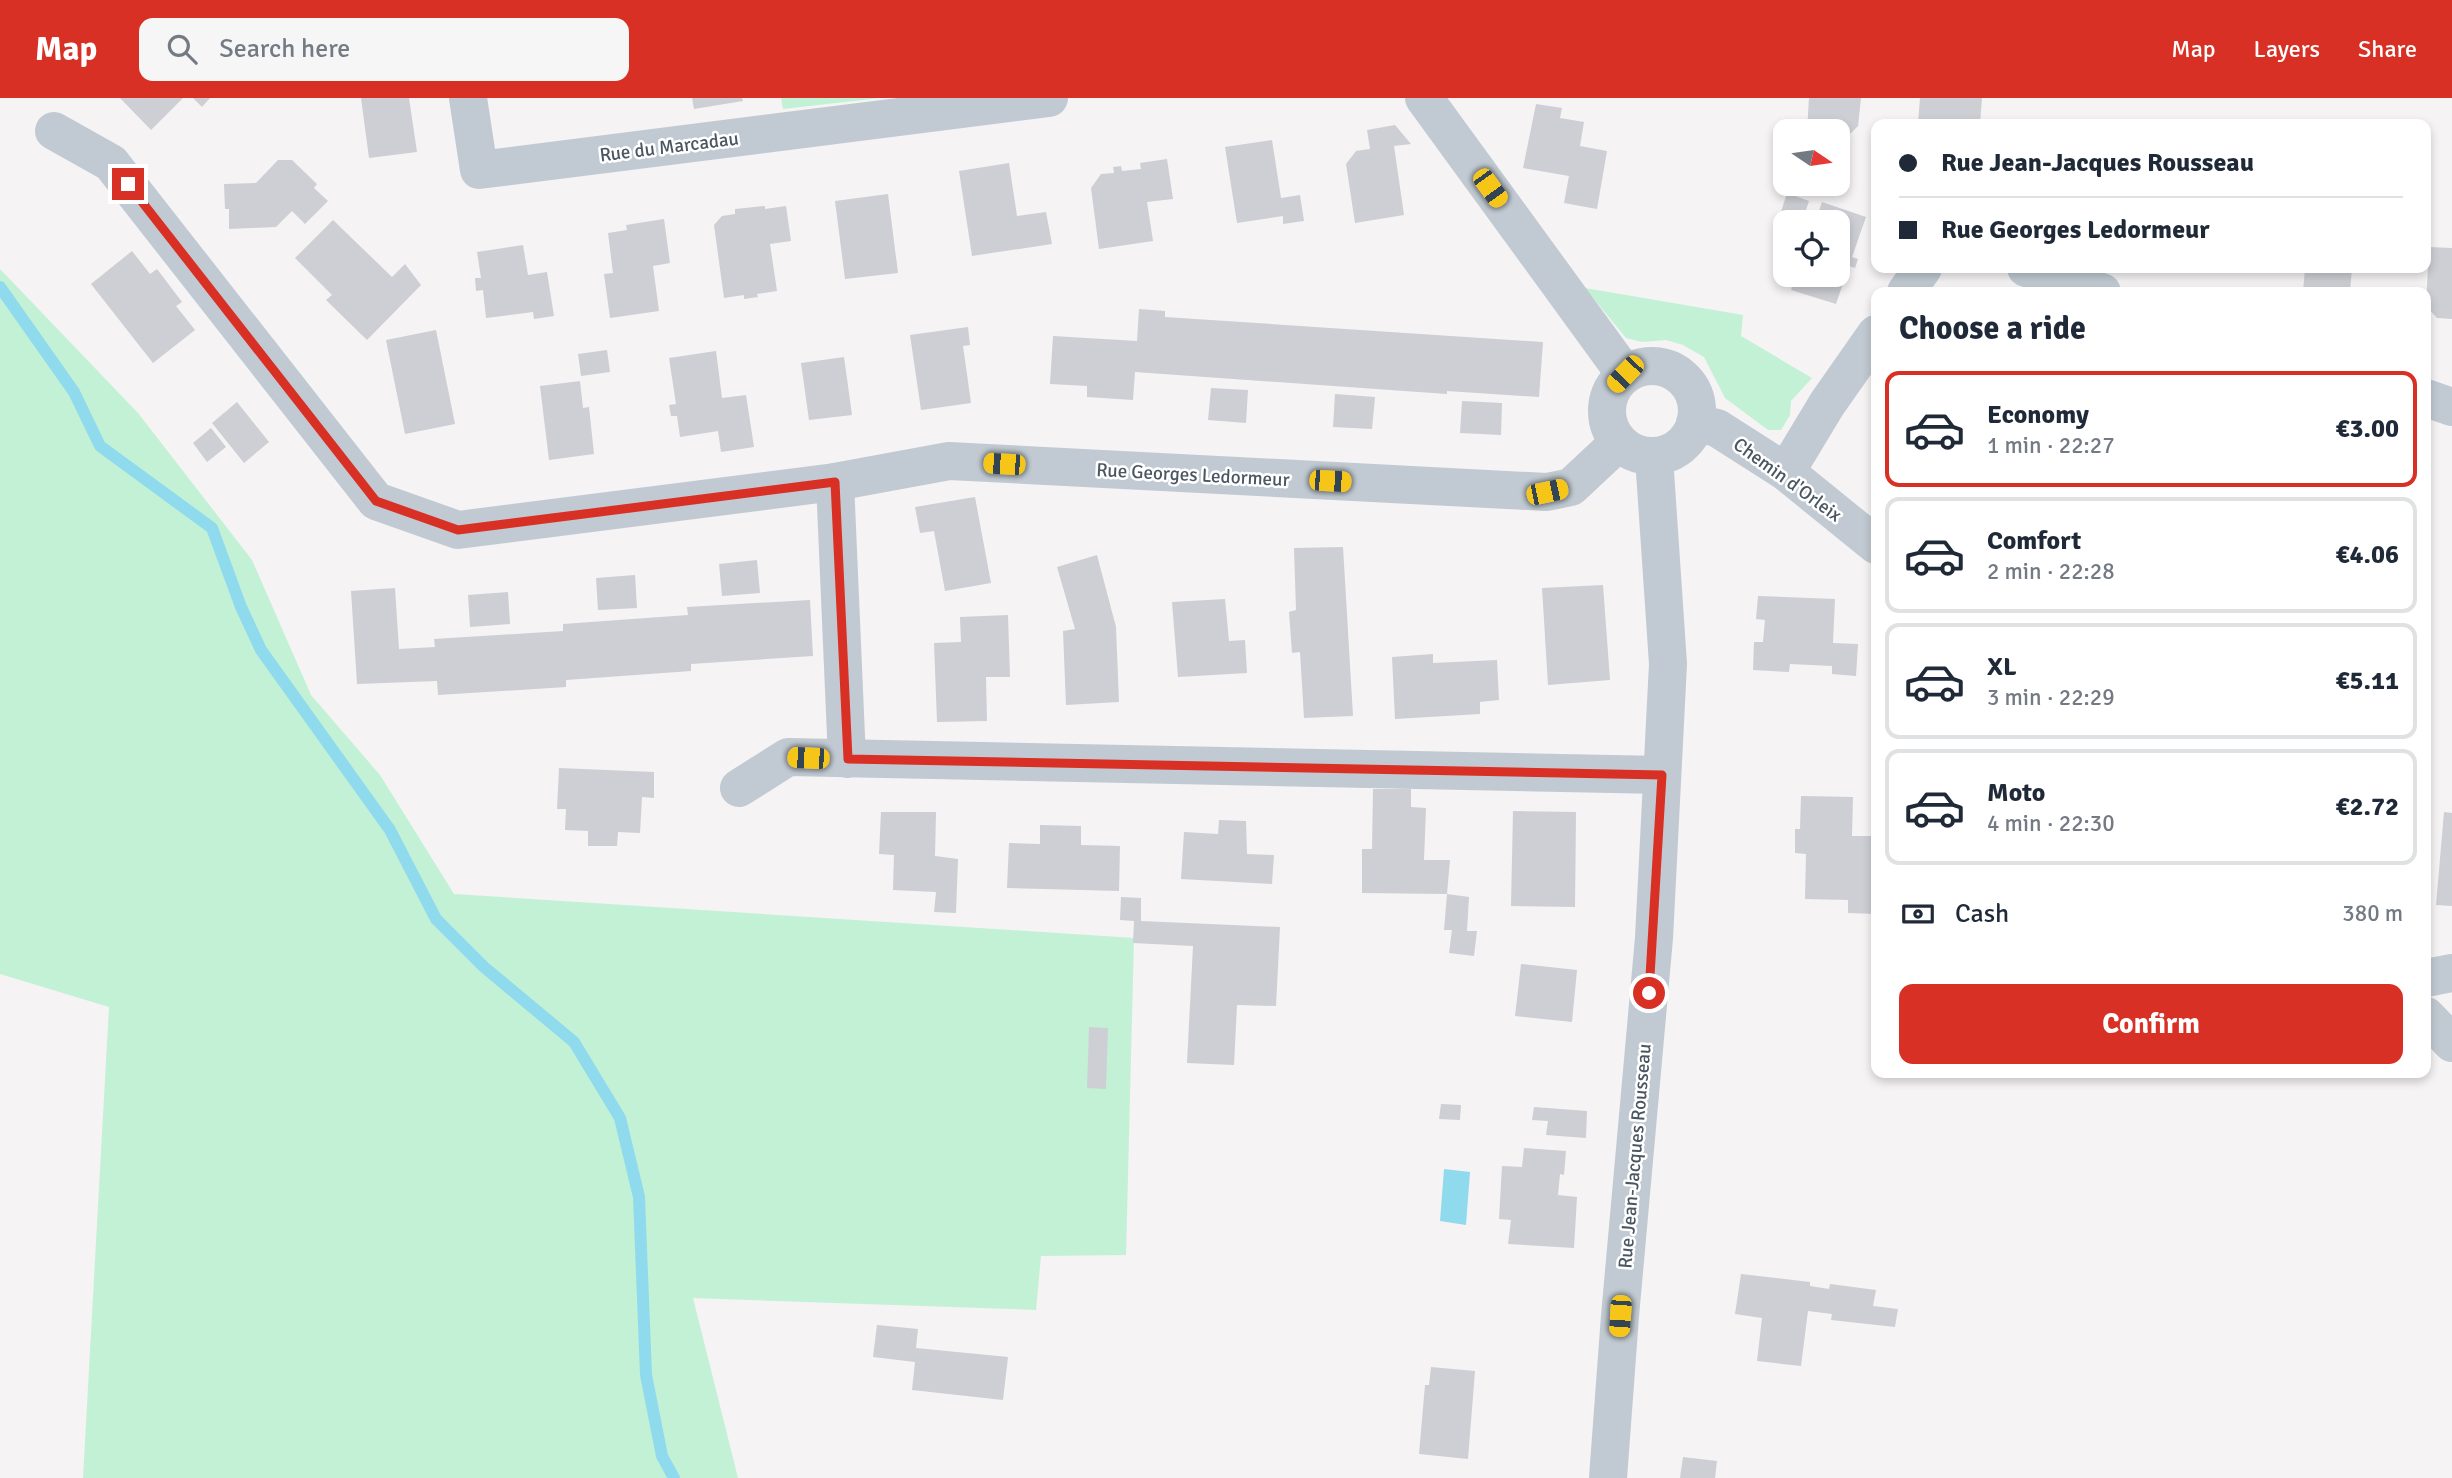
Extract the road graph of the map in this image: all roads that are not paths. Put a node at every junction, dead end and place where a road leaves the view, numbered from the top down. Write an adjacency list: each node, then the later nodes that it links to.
1 (468, 98): 4 (street, Rue du Marcadau)
2 (1049, 98): 4 (street, Rue du Marcadau)
3 (1424, 98): 9 (street)
4 (930, 106)
5 (54, 131): 16 (street, Rue Georges Ledormeur)
6 (2042, 273): 7 (street)
7 (2086, 287)
8 (1871, 341): 15 (street)
9 (1625, 374): 12 (street); 13 (street)
10 (2431, 400): 11 (street)
11 (2452, 407)
12 (1695, 423): 14 (street); 15 (street, Chemin d'Orleix)
13 (1618, 443): 14 (street); 16 (street, Rue Georges Ledormeur)
14 (1654, 457): 19 (street, Rue Jean-Jacques Rousseau)
15 (1786, 472): 17 (street, Chemin d'Orleix)
16 (835, 482): 18 (street)
17 (1871, 541)
18 (848, 759): 19 (street); 20 (street)
19 (1662, 775): 25 (street, Rue Jean-Jacques Rousseau)
20 (739, 788)
21 (2452, 973): 22 (street)
22 (2431, 977)
23 (2431, 1021): 24 (street)
24 (2452, 1043)
25 (1608, 1478)

